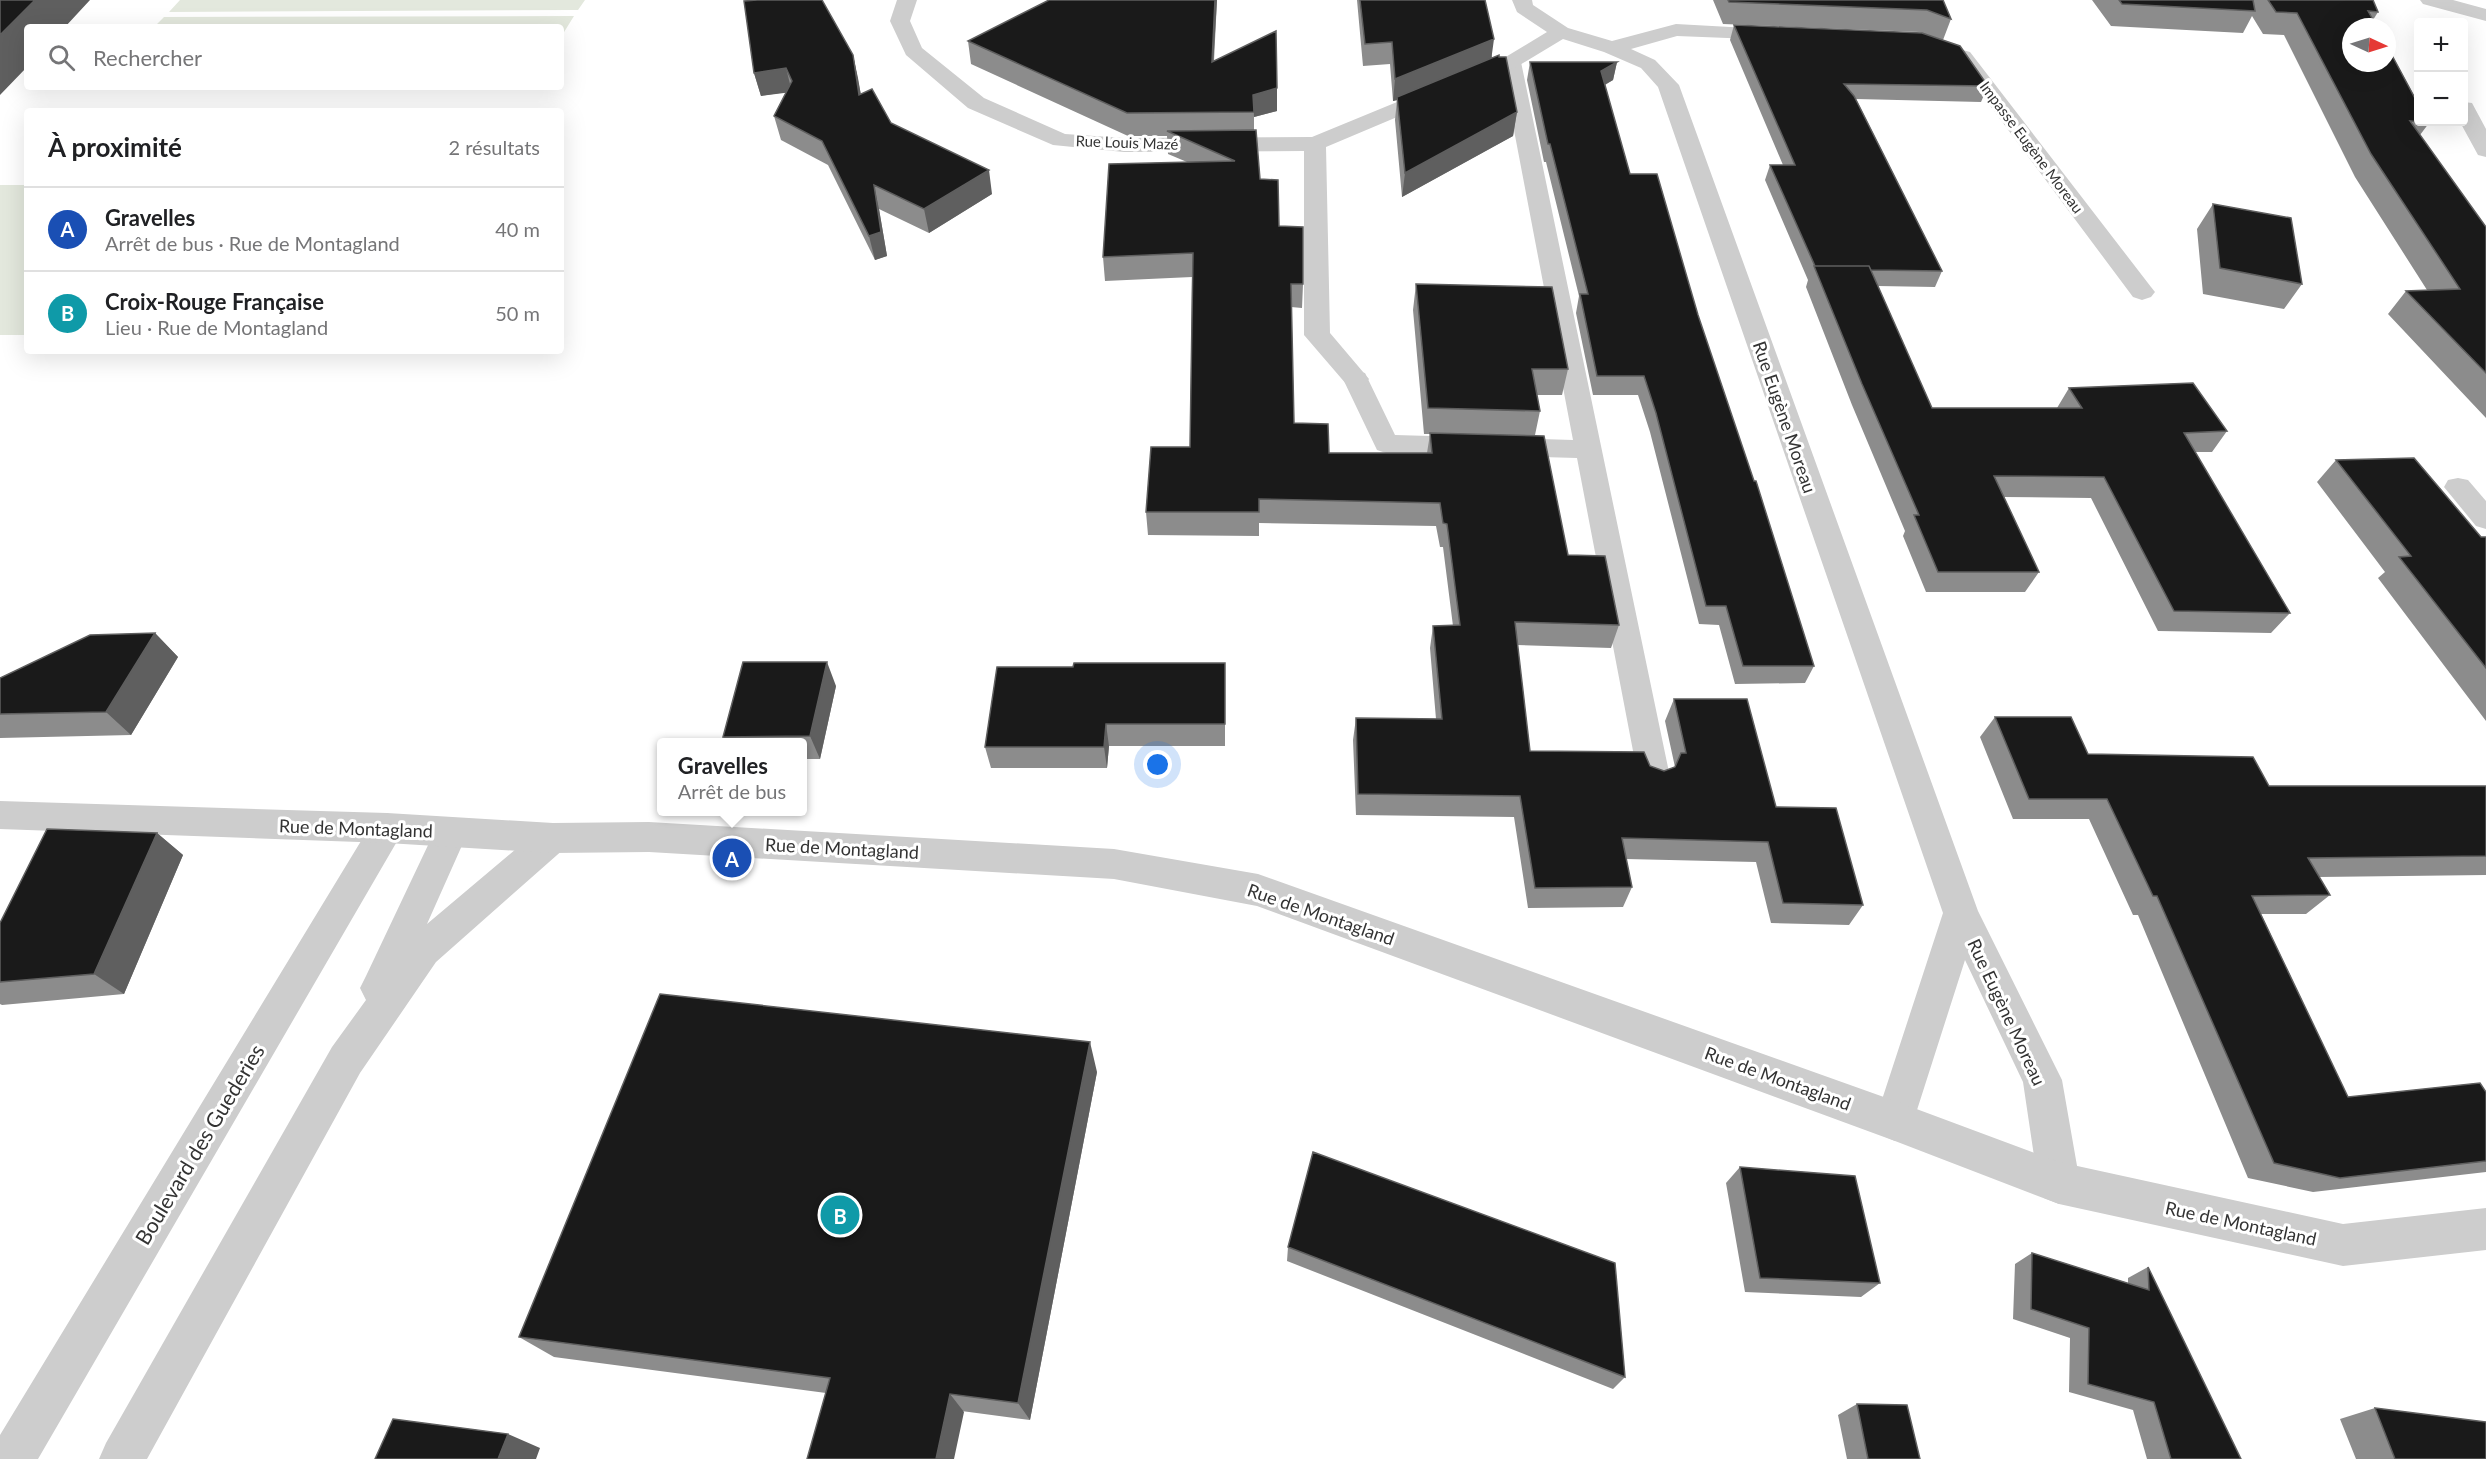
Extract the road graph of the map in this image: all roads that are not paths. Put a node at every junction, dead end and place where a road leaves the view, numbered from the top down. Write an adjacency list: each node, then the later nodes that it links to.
1 (907, 0): 12 (street, Rue Louis Mazé)
2 (1522, 0): 6 (street, Rue Eugène Moreau)
3 (2434, 1): 4 (street); 5 (street)
4 (2486, 15)
5 (2436, 18)
6 (1561, 32): 8 (street, Rue Eugène Moreau); 10 (street, Rue Louis Mazé)
7 (1804, 35): 8 (street)
8 (1611, 48): 24 (street, Rue Eugène Moreau)
9 (1941, 48): 14 (street, Impasse Eugène Moreau)
10 (1511, 62): 12 (street, Rue Louis Mazé); 16 (lane)
11 (2468, 117): 13 (street)
12 (1315, 144): 15 (street)
13 (2486, 150)
14 (2142, 292)
15 (1356, 379): 16 (lane)
16 (1590, 449): 19 (lane)
17 (2458, 487): 18 (lane)
18 (2486, 519)
19 (1654, 777)
20 (0, 815): 21 (street, Rue de Montagland)
21 (387, 828): 22 (street, Rue de Montagland); 29 (street, Boulevard des Guederies)
22 (451, 832): 23 (street, Rue de Montagland); 25 (street)
23 (553, 838): 25 (street); 26 (street, Rue de Montagland)
24 (1961, 913): 26 (street, Rue Eugène Moreau); 27 (street, Rue Eugène Moreau)
25 (346, 1060): 30 (street)
26 (1895, 1121): 27 (street, Rue de Montagland)
27 (2059, 1183): 28 (street, Rue de Montagland)
28 (2486, 1229)
29 (12, 1459)
30 (122, 1459)

